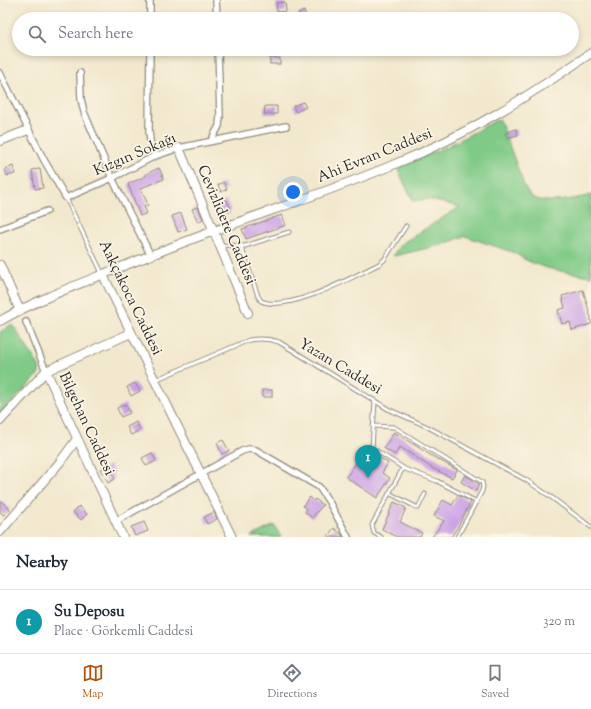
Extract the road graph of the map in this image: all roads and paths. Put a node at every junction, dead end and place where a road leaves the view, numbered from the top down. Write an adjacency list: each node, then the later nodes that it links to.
1 (150, 0): 3 (street)
2 (216, 0): 4 (street)
3 (150, 12)
4 (217, 12)
5 (591, 53): 21 (street, Ahi Evran Caddesi)
6 (150, 56): 15 (street)
7 (218, 56): 13 (street)
8 (0, 73): 11 (street, Aakçakoca Caddesi)
9 (80, 73): 16 (street)
10 (286, 126): 13 (street, Kızgın Sokağı)
11 (28, 130): 12 (street); 17 (street, Aakçakoca Caddesi)
12 (0, 141)
13 (211, 141): 14 (street, Kızgın Sokağı)
14 (179, 148): 15 (street, Kızgın Sokağı); 21 (street, Cevizlidere Caddesi)
15 (155, 156): 16 (street, Kızgın Sokağı)
16 (112, 178): 17 (street, Kızgın Sokağı); 25 (street)
17 (66, 198): 27 (lane, Aakçakoca Caddesi)
18 (47, 211): 20 (street)
19 (406, 226): 24 (lane)
20 (0, 229)
21 (214, 231): 23 (street, Cevizlidere Caddesi); 25 (street, Ahi Evran Caddesi)
22 (289, 232): 24 (lane)
23 (219, 245): 24 (lane); 29 (street, Cevizlidere Caddesi)
24 (241, 246)
25 (150, 256): 27 (street, Ahi Evran Caddesi)
26 (0, 265): 28 (street)
27 (103, 275): 28 (street, Ahi Evran Caddesi); 32 (street, Aakçakoca Caddesi)
28 (20, 310): 30 (street, Ahi Evran Caddesi)
29 (248, 313)
30 (0, 321)
31 (26, 322): 33 (street, Bilgehan Caddesi)
32 (131, 334): 33 (street); 34 (street, Aakçakoca Caddesi)
33 (46, 371): 36 (street); 38 (street, Bilgehan Caddesi)
34 (154, 380): 35 (lane, Yazan Caddesi); 40 (street, Aakçakoca Caddesi)
35 (375, 401): 37 (lane); 45 (lane, Yazan Caddesi)
36 (0, 421)
37 (373, 426): 39 (lane); 43 (lane)
38 (77, 439): 44 (street, Bilgehan Caddesi); 46 (street)
39 (403, 468): 41 (lane); 43 (lane)
40 (201, 474): 44 (street); 48 (street, Aakçakoca Caddesi); 49 (street)
41 (389, 493): 42 (lane); 50 (lane)
42 (425, 494)
43 (478, 502): 51 (lane)
44 (116, 522): 47 (street, Bilgehan Caddesi)
45 (591, 528)
46 (0, 532)
47 (123, 537)
48 (232, 537)
49 (348, 537)
50 (380, 537)
51 (458, 537)

